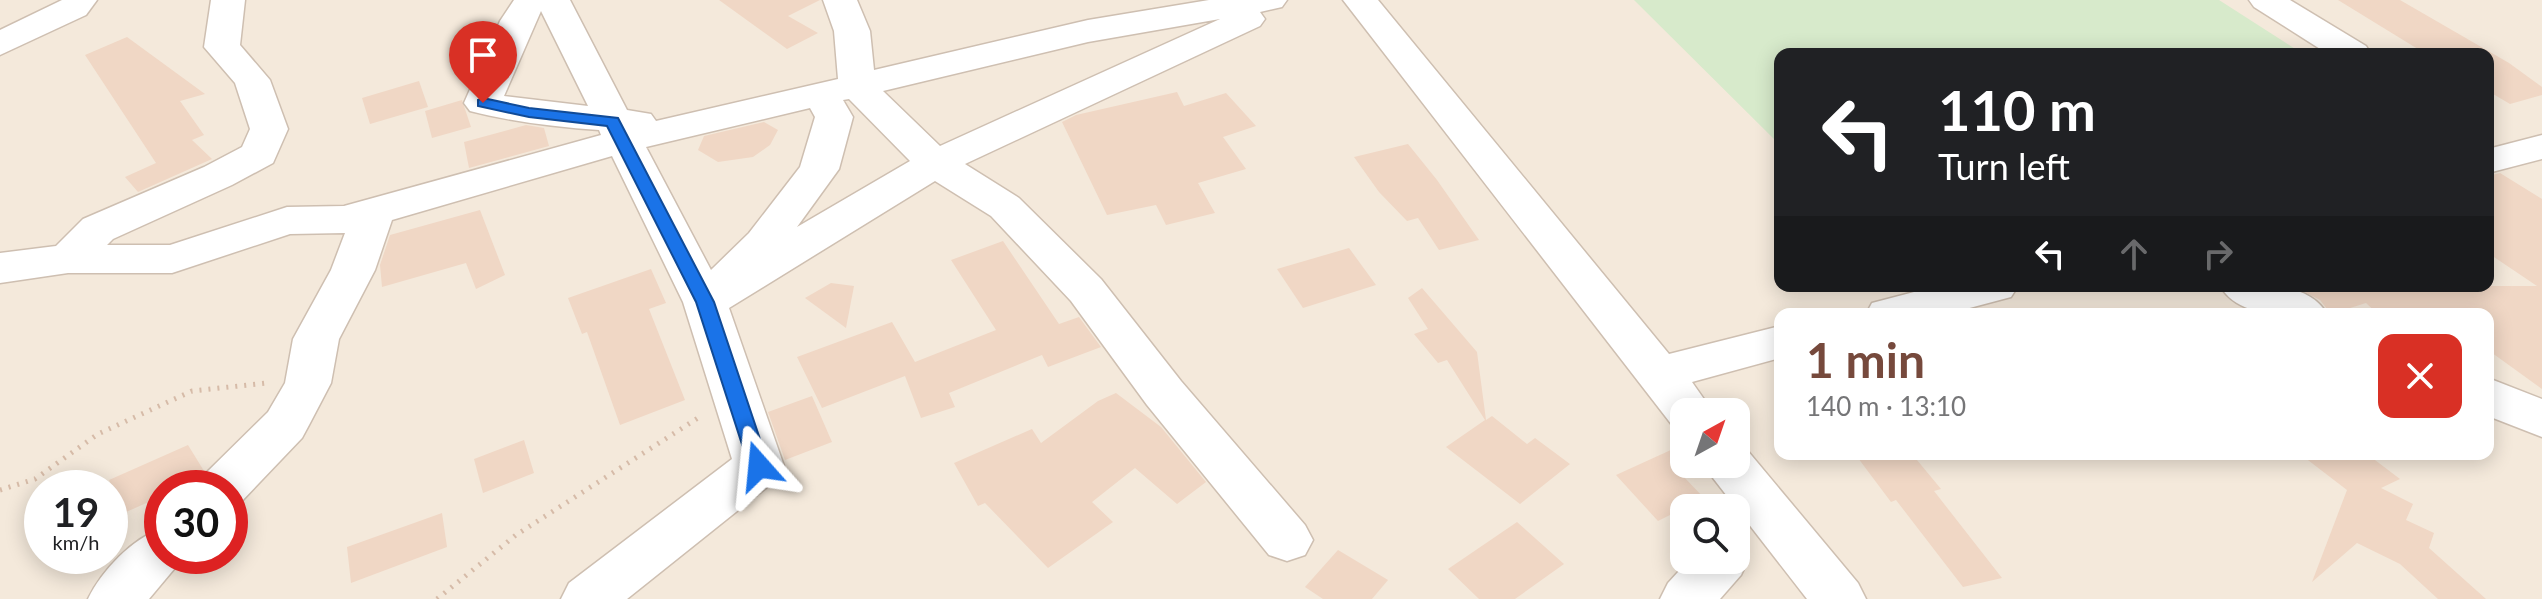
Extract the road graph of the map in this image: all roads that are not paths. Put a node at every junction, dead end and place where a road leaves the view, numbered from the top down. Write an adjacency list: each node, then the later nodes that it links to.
1 (66, 0): 11 (street)
2 (80, 0): 12 (street)
3 (228, 0): 18 (street)
4 (531, 0): 15 (street)
5 (553, 0): 15 (street)
6 (840, 0): 14 (street)
7 (1270, 0): 14 (street)
8 (1290, 0): 16 (street)
9 (1360, 0): 26 (street)
10 (2266, 0): 13 (street)
11 (0, 16)
12 (0, 44)
13 (2343, 48)
14 (839, 90): 15 (street); 16 (street); 22 (street)
15 (617, 131): 17 (street); 22 (street)
16 (935, 163): 22 (street); 32 (street)
17 (374, 212): 18 (street); 30 (street)
18 (68, 259): 19 (street)
19 (0, 268)
20 (1973, 292): 23 (street)
21 (2257, 292): 24 (street)
22 (705, 302): 36 (street)
23 (1911, 308)
24 (2292, 308)
25 (1774, 344): 26 (street)
26 (1658, 374): 27 (street)
27 (1678, 398)
28 (2494, 399): 29 (street)
29 (2542, 419)
30 (241, 470)
31 (1742, 478): 38 (street)
32 (1287, 540)
33 (144, 569): 35 (street)
34 (1709, 574): 37 (street)
35 (115, 599)
36 (588, 599)
37 (1687, 599)
38 (1839, 599)

